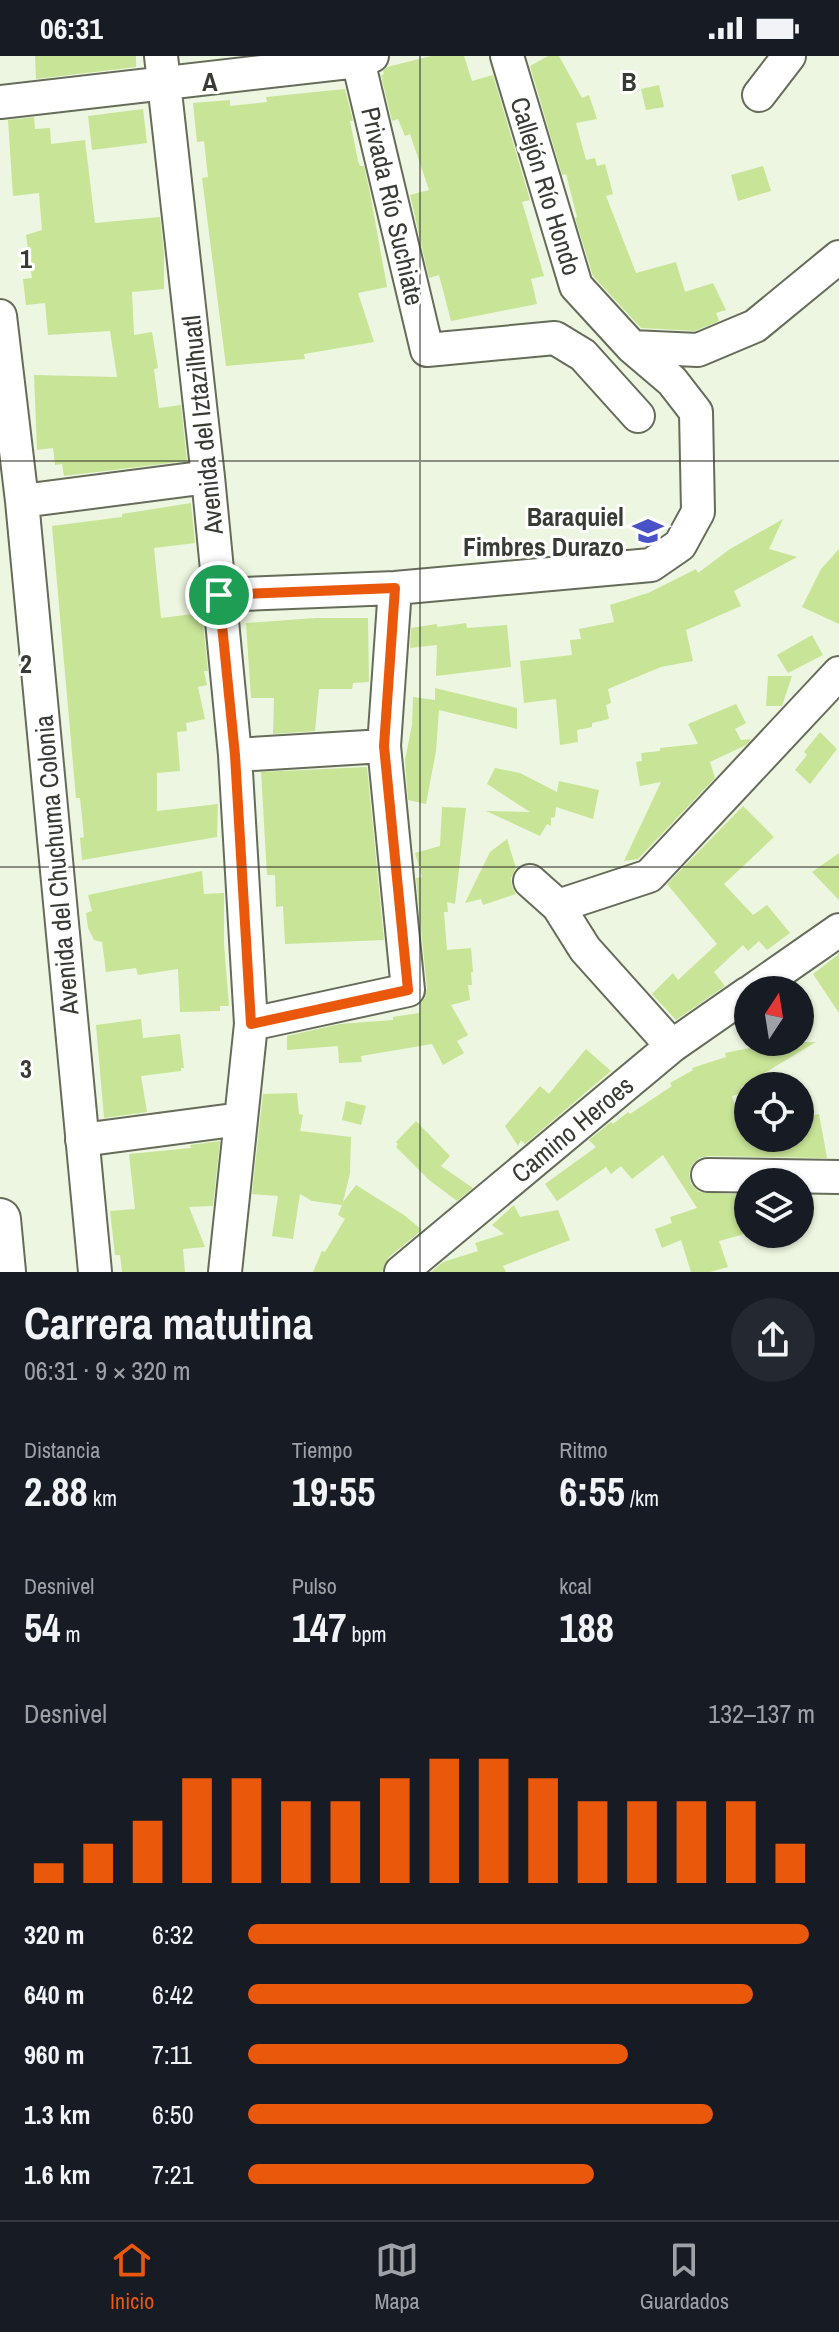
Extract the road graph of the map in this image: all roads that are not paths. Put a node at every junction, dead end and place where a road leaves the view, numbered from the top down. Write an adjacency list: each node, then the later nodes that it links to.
1 (507, 56): 9 (street, Callejón Río Hondo)
2 (789, 56): 5 (street)
3 (363, 58): 4 (street); 10 (street, Privada Río Suchiate)
4 (163, 69): 6 (street); 11 (street, Avenida del Iztazilhuatl)
5 (759, 95)
6 (0, 102)
7 (839, 257): 9 (street)
8 (0, 316): 12 (street, Avenida del Chuchuma Colonia)
9 (632, 347): 13 (street, Callejón Río Hondo)
10 (638, 416)
11 (208, 477): 12 (street); 14 (street, Avenida del Iztazilhuatl)
12 (22, 501): 26 (street, Avenida del Chuchuma Colonia)
13 (395, 588): 14 (street, Callejón Río Hondo); 16 (street)
14 (219, 595): 17 (street, Avenida del Iztazilhuatl)
15 (839, 673): 19 (street)
16 (384, 746): 17 (street); 23 (street)
17 (235, 755): 23 (street, Avenida del Iztazilhuatl)
18 (530, 881): 19 (street)
19 (558, 906): 24 (street)
20 (839, 930): 21 (street, Camino Heroes)
21 (773, 976)
22 (734, 1003): 24 (street, Camino Heroes)
23 (251, 1024): 25 (street, Avenida del Iztazilhuatl)
24 (672, 1046): 33 (street, Camino Heroes)
25 (241, 1119): 26 (street); 32 (street, Avenida del Iztazilhuatl)
26 (82, 1140): 31 (street, Avenida del Chuchuma Colonia)
27 (708, 1175): 28 (street)
28 (839, 1177)
29 (0, 1219): 30 (main road)
30 (5, 1272)
31 (95, 1272)
32 (225, 1272)
33 (401, 1272)

